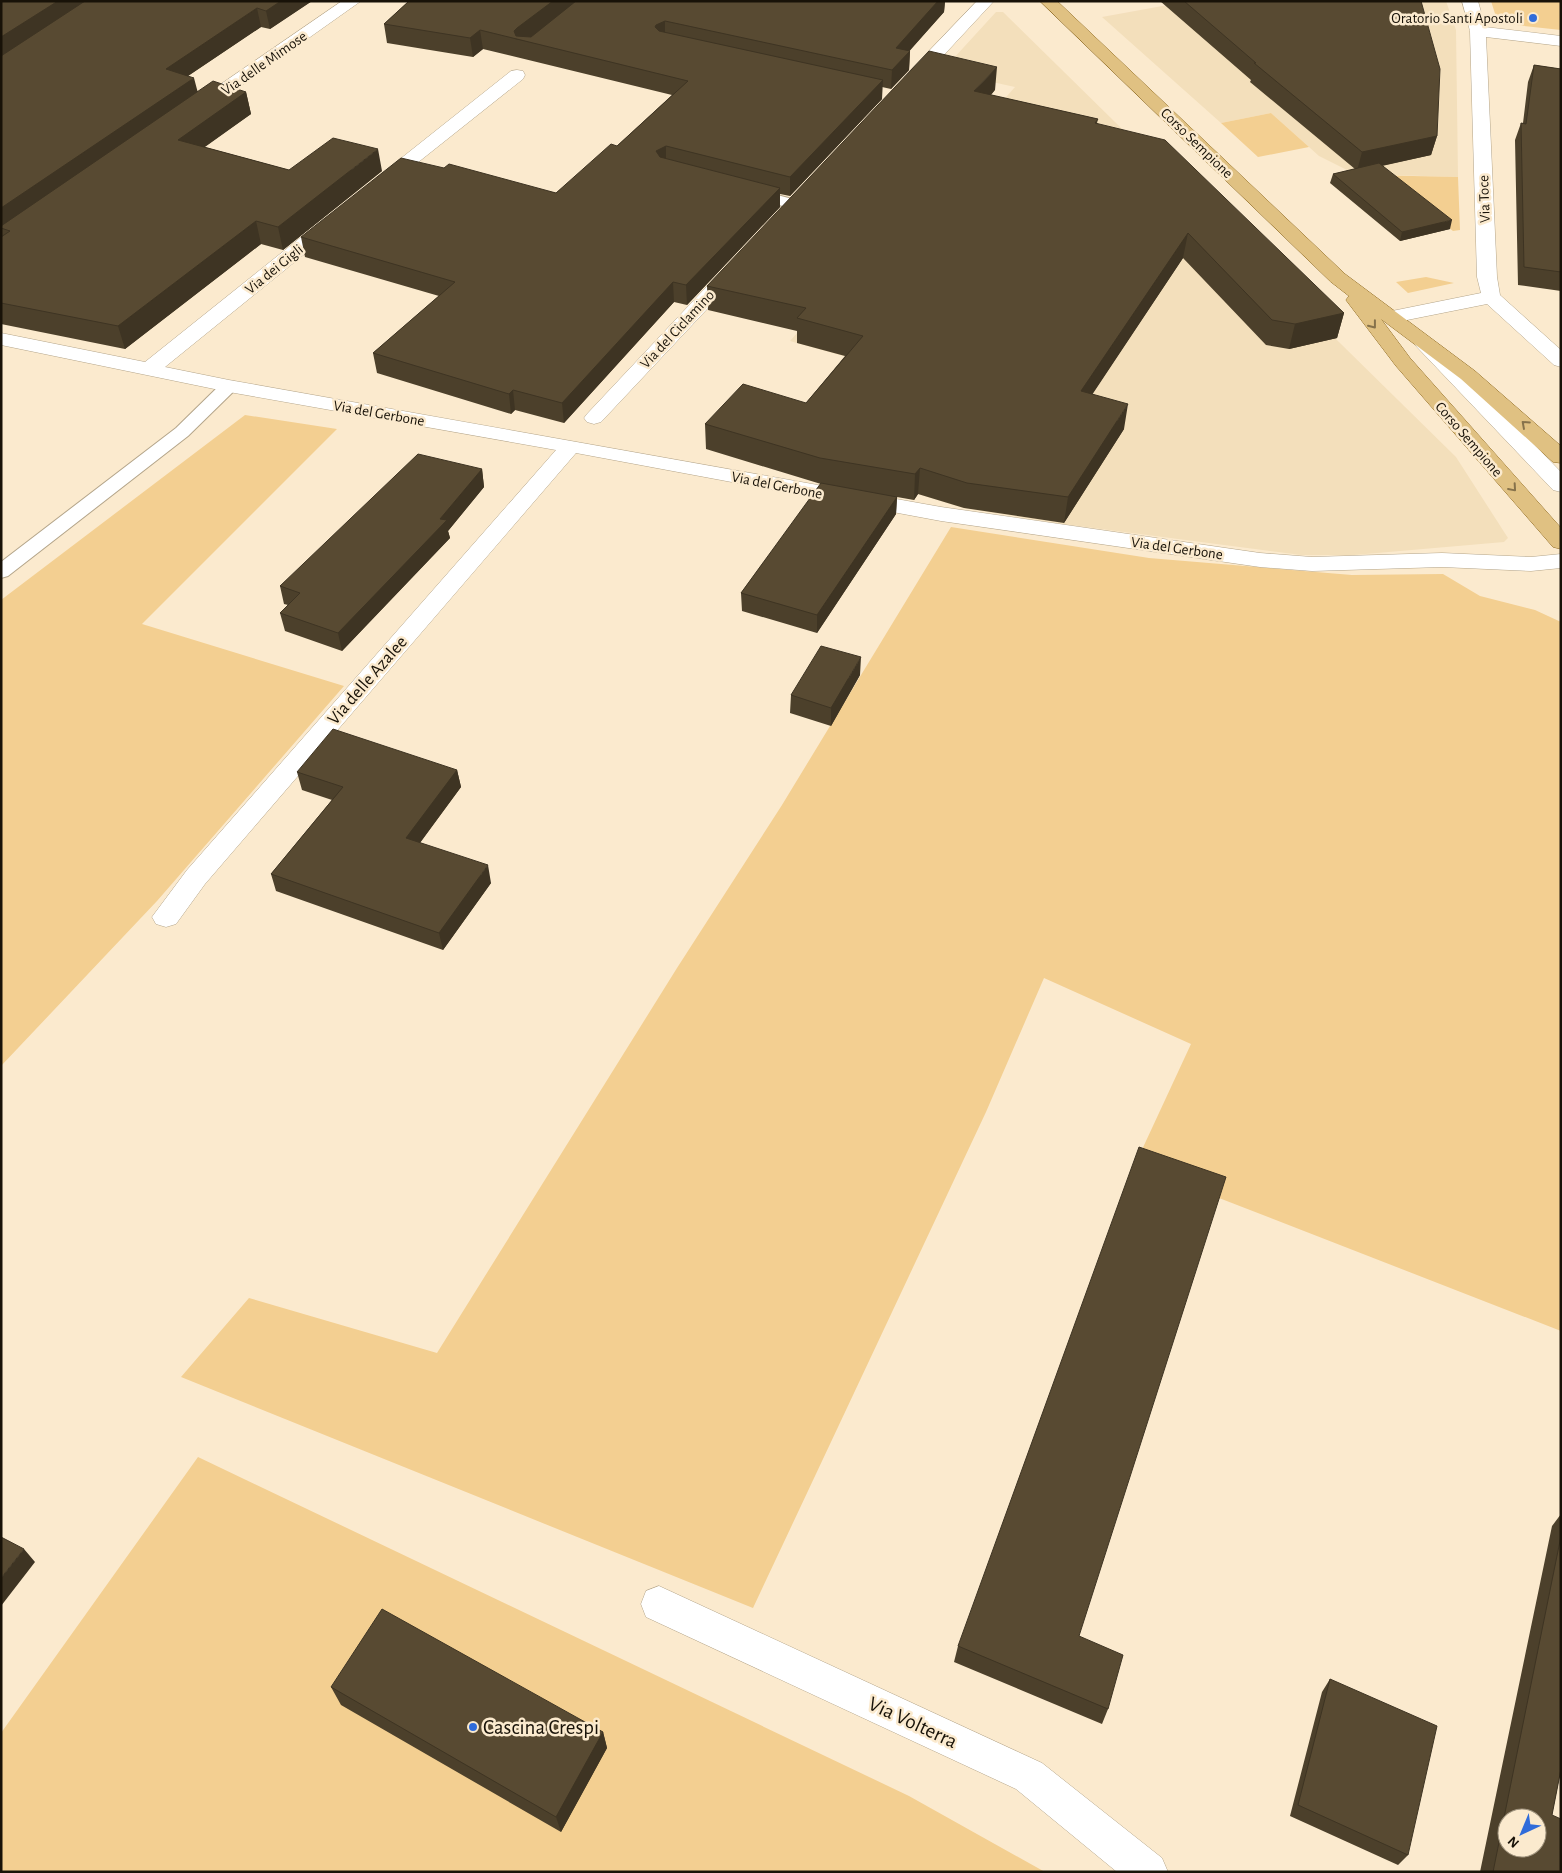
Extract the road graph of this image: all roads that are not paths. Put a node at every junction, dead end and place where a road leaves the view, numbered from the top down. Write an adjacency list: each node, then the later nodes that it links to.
1 (353, 1): 9 (street, Via delle Mimose)
2 (986, 1): 8 (street)
3 (1048, 1): 16 (main road, Corso Sempione)
4 (1470, 1): 5 (street, Via Toce)
5 (1478, 31): 6 (street); 17 (street, Via Toce)
6 (1561, 41)
7 (517, 75): 12 (street)
8 (902, 89)
9 (181, 120)
10 (730, 188): 14 (lane)
11 (808, 190): 14 (street)
12 (364, 197)
13 (348, 209): 22 (street, Via dei Gigli)
14 (788, 210)
15 (744, 258): 24 (street, Via del Ciclamino)
16 (1345, 285): 18 (main road, Corso Sempione); 28 (main road, Corso Sempione, one-way to 28)
17 (1491, 297): 18 (street); 21 (street)
18 (1392, 317): 19 (main road, Corso Sempione)
19 (1413, 333): 26 (main road, Corso Sempione, one-way to 19); 27 (street)
20 (1, 339): 22 (street, Via del Gerbone)
21 (1561, 361)
22 (149, 370): 23 (street, Via del Gerbone)
23 (229, 386): 25 (street, Via del Gerbone); 30 (lane)
24 (594, 418)
25 (571, 446): 29 (street, Via del Gerbone); 31 (street, Via delle Azalee)
26 (1561, 457)
27 (1561, 485)
28 (1561, 542)
29 (1561, 561)
30 (1, 572)
31 (166, 917)
32 (659, 1604): 33 (street, Via Volterra)
33 (1148, 1872)

